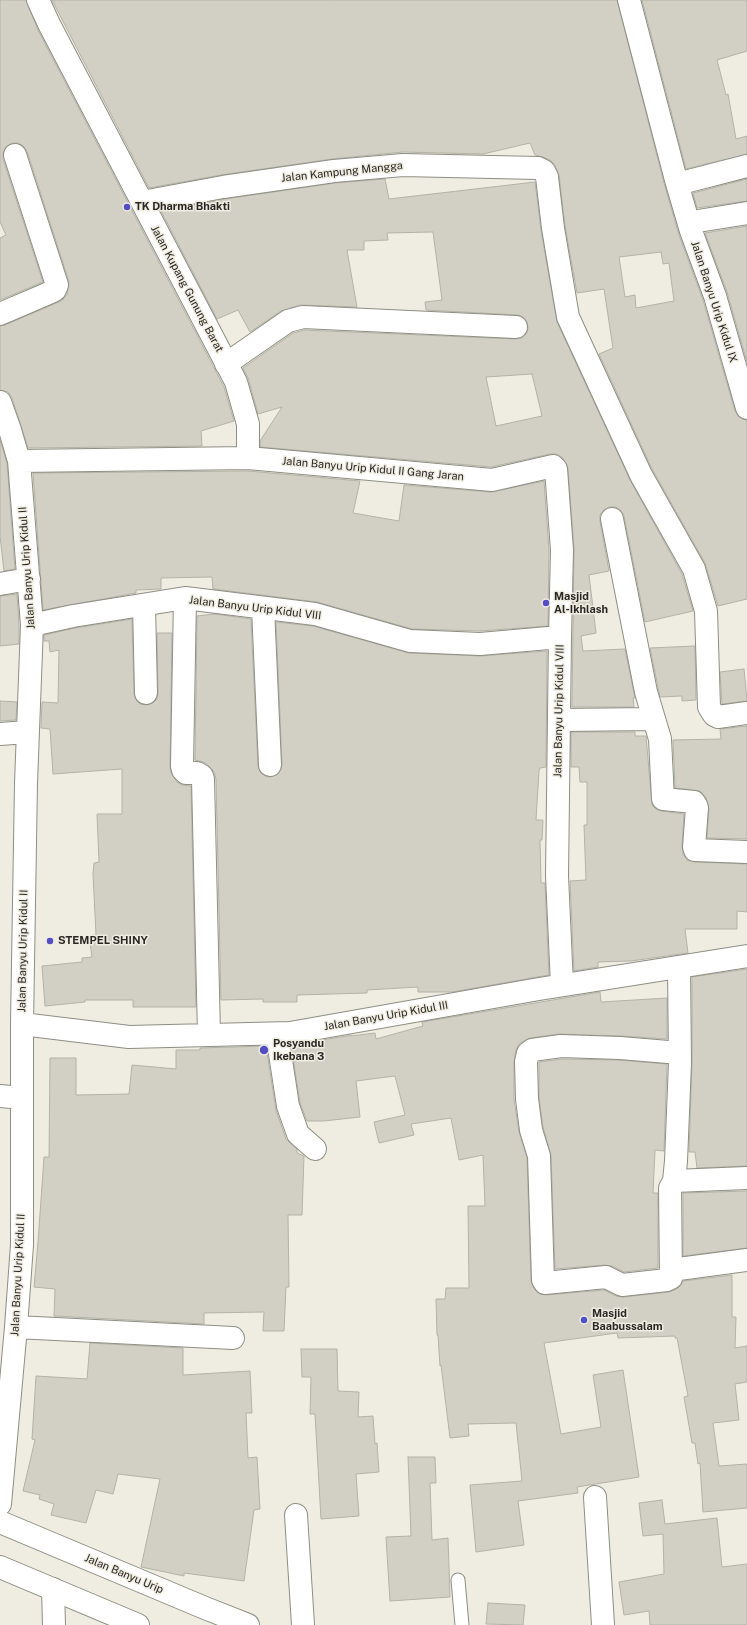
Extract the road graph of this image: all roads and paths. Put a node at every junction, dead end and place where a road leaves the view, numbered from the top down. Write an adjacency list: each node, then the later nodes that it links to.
1 (38, 0): 6 (street, Jalan Kupang Gunung Barat)
2 (629, 0): 5 (street, Jalan Banyu Urip Kidul IX)
3 (15, 155): 9 (street)
4 (747, 166): 5 (street)
5 (676, 180): 8 (street, Jalan Banyu Urip Kidul IX)
6 (142, 202): 11 (street, Jalan Kupang Gunung Barat); 25 (street, Jalan Kampung Mangga)
7 (747, 213): 8 (street)
8 (695, 226): 13 (street, Jalan Banyu Urip Kidul IX)
9 (0, 314)
10 (516, 327): 11 (street)
11 (226, 364): 14 (street, Jalan Kupang Gunung Barat)
12 (0, 402): 15 (street, Jalan Banyu Urip Kidul II)
13 (747, 408)
14 (248, 458): 15 (street, Jalan Banyu Urip Kidul II Gang Jaran); 23 (street, Jalan Banyu Urip Kidul II Gang Jaran)
15 (19, 461): 17 (street, Jalan Banyu Urip Kidul II)
16 (612, 519): 26 (street)
17 (29, 579): 18 (street); 22 (street, Jalan Banyu Urip Kidul II)
18 (0, 584)
19 (185, 598): 20 (street, Jalan Banyu Urip Kidul VIII); 21 (street, Jalan Banyu Urip Kidul VIII); 37 (street)
20 (144, 605): 22 (street, Jalan Banyu Urip Kidul VIII); 24 (street)
21 (263, 608): 23 (street, Jalan Banyu Urip Kidul VIII); 30 (street)
22 (32, 625): 28 (street, Jalan Banyu Urip Kidul II)
23 (560, 637): 27 (street, Jalan Banyu Urip Kidul VIII)
24 (146, 693)
25 (747, 713)
26 (654, 719): 27 (street); 31 (street)
27 (559, 720): 34 (street, Jalan Banyu Urip Kidul VIII)
28 (27, 732): 29 (street); 35 (street, Jalan Banyu Urip Kidul II)
29 (0, 734)
30 (270, 765)
31 (747, 852)
32 (747, 956): 33 (street, Jalan Banyu Urip Kidul III)
33 (679, 967): 34 (street, Jalan Banyu Urip Kidul III); 38 (street)
34 (562, 985): 36 (street, Jalan Banyu Urip Kidul III)
35 (22, 1024): 37 (street, Jalan Banyu Urip Kidul III); 40 (street, Jalan Banyu Urip Kidul II)
36 (277, 1034): 37 (street, Jalan Banyu Urip Kidul III); 41 (street)
37 (209, 1035)
38 (680, 1054): 43 (street); 45 (street)
39 (0, 1096): 40 (street)
40 (22, 1098): 46 (street, Jalan Banyu Urip Kidul II)
41 (315, 1149)
42 (747, 1178): 43 (street)
43 (674, 1181): 45 (street)
44 (747, 1260): 45 (street)
45 (671, 1270)
46 (16, 1328): 47 (street); 49 (street, Jalan Banyu Urip Kidul II)
47 (233, 1338)
48 (595, 1497): 60 (street)
49 (0, 1504)
50 (296, 1515): 58 (street)
51 (0, 1522): 57 (street, Jalan Banyu Urip)
52 (0, 1567): 54 (street)
53 (458, 1580): 59 (lane)
54 (53, 1589): 55 (street); 56 (street)
55 (54, 1625)
56 (138, 1625)
57 (248, 1625)
58 (303, 1625)
59 (462, 1625)
60 (604, 1625)

